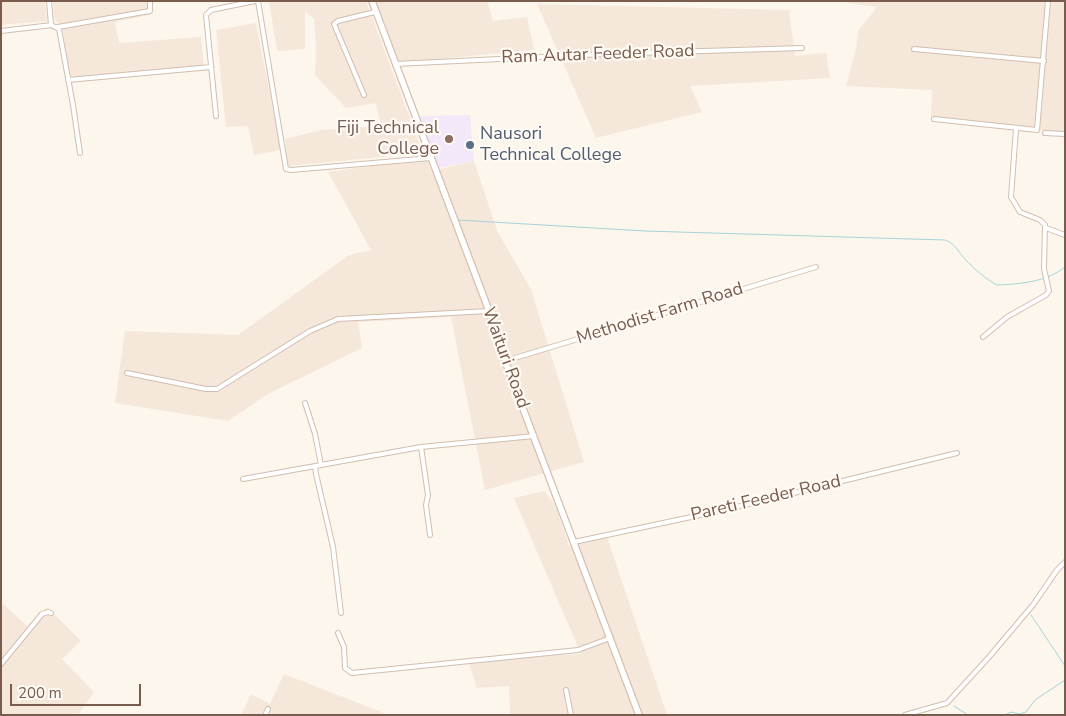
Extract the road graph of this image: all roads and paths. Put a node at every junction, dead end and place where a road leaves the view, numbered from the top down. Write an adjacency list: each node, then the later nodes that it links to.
1 (49, 1): 7 (street)
2 (150, 1): 8 (street)
3 (256, 1): 14 (street); 23 (street)
4 (372, 1): 6 (main road, Waituri Road)
5 (1048, 1): 12 (street)
6 (376, 12): 13 (main road, Waituri Road); 16 (street)
7 (52, 25): 8 (street); 9 (street)
8 (58, 27): 15 (street)
9 (1, 31)
10 (802, 48): 13 (street, Ram Autar Feeder Road)
11 (914, 49): 12 (street)
12 (1044, 61): 19 (street)
13 (395, 64): 23 (main road, Waituri Road)
14 (211, 67): 15 (street); 17 (street)
15 (68, 80): 22 (street)
16 (364, 95)
17 (216, 116)
18 (934, 119): 19 (street)
19 (1016, 129): 24 (street)
20 (1045, 132): 21 (street)
21 (1065, 134)
22 (80, 153)
23 (431, 158): 27 (main road, Waituri Road)
24 (1046, 228): 25 (street); 28 (street)
25 (1065, 235)
26 (816, 267): 29 (street, Methodist Farm Road)
27 (489, 311): 29 (main road, Waituri Road); 30 (street)
28 (983, 338)
29 (505, 361): 32 (main road, Waituri Road)
30 (127, 373)
31 (305, 403): 35 (street)
32 (534, 436): 33 (street); 38 (main road, Waituri Road)
33 (421, 447): 35 (street); 37 (street)
34 (957, 453): 38 (street, Pareti Feeder Road)
35 (318, 465): 36 (street); 41 (street)
36 (242, 479)
37 (430, 535)
38 (574, 542): 43 (main road, Waituri Road)
39 (1065, 562): 50 (street)
40 (51, 613): 44 (street)
41 (341, 613)
42 (338, 633): 43 (street)
43 (610, 638): 49 (main road, Waituri Road)
44 (1, 664)
45 (566, 690): 48 (street)
46 (268, 709): 47 (street)
47 (265, 715)
48 (571, 715)
49 (639, 715)
50 (905, 715)

